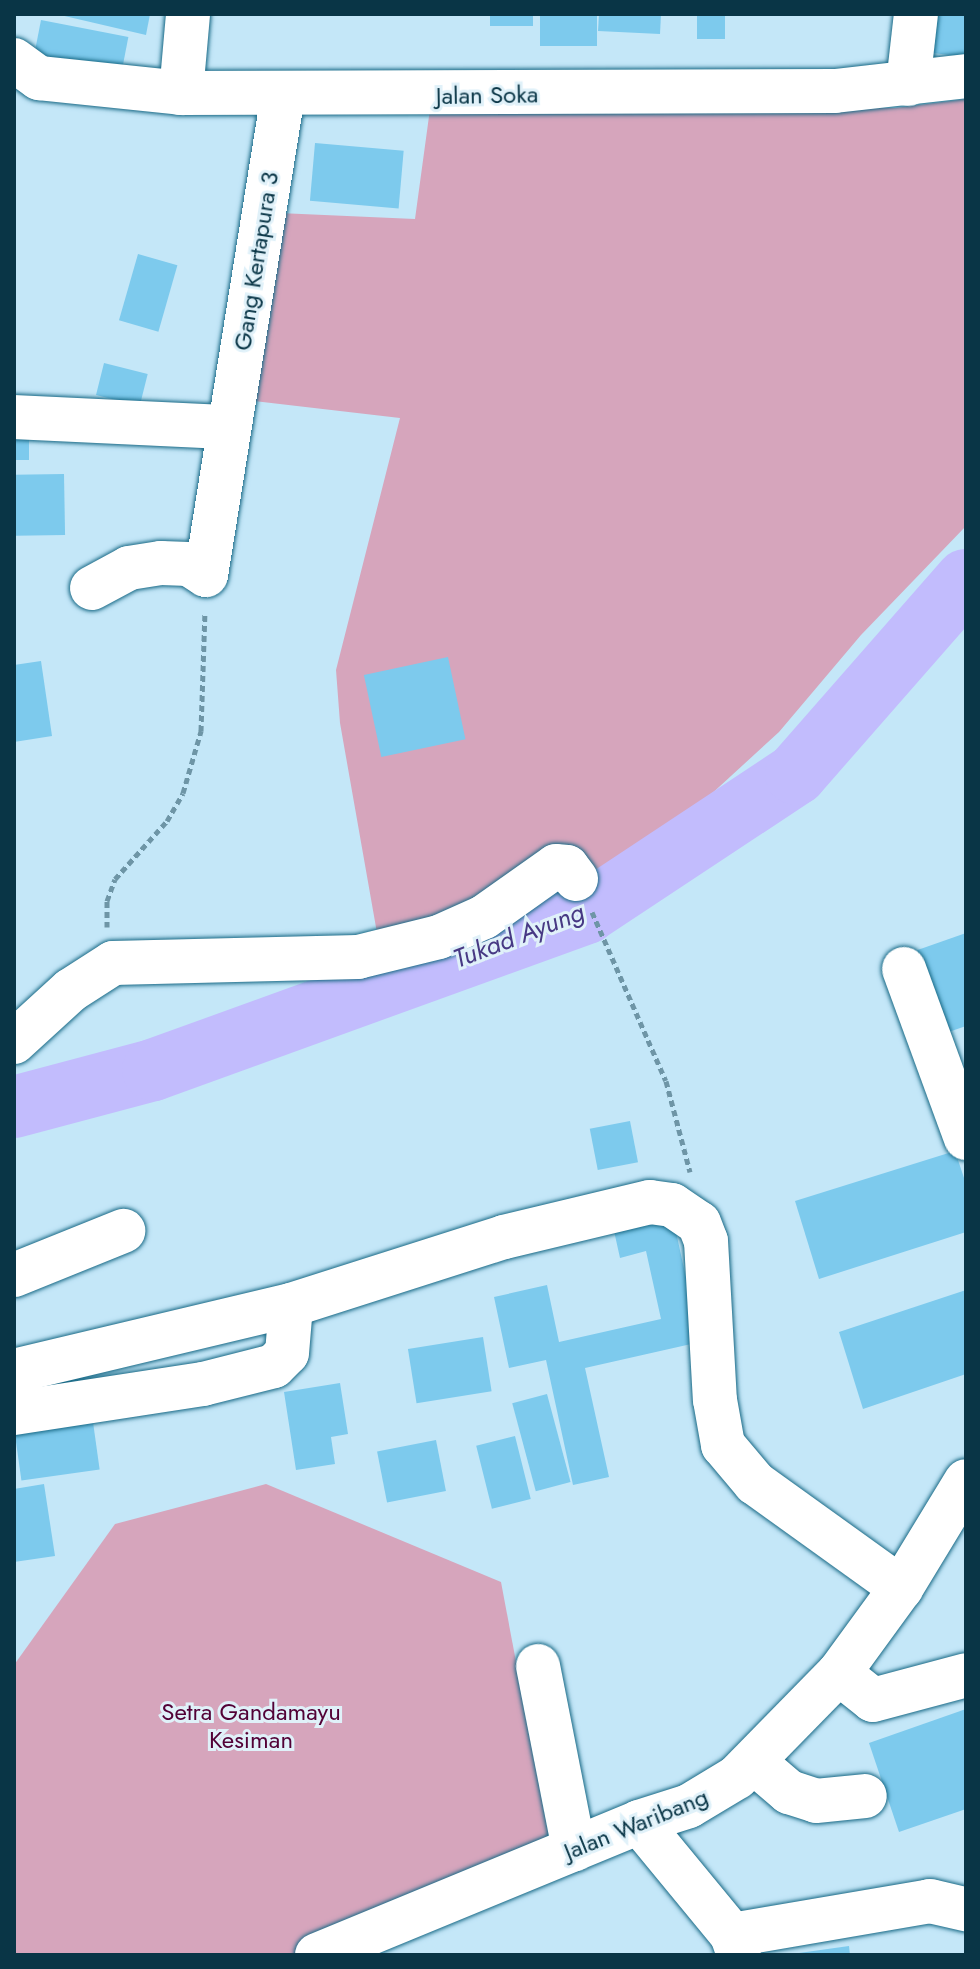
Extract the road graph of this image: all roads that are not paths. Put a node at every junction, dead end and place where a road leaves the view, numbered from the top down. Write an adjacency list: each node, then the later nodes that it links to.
1 (188, 14): 6 (street)
2 (916, 14): 5 (street)
3 (14, 60): 6 (street, Jalan Soka)
4 (966, 76): 5 (street, Jalan Soka)
5 (908, 84): 7 (street, Jalan Soka)
6 (181, 93): 7 (street, Jalan Soka)
7 (283, 95): 9 (street, Gang Kertapura 3)
8 (14, 417): 9 (street)
9 (229, 427): 10 (street, Gang Kertapura 3)
10 (92, 588)
11 (576, 879): 13 (street)
12 (904, 969): 14 (street)
13 (14, 1042)
14 (966, 1138)
15 (123, 1231): 16 (street)
16 (14, 1275)
17 (291, 1305): 18 (street); 19 (street); 21 (street)
18 (14, 1371)
19 (14, 1413)
20 (966, 1481): 21 (street, Jalan Waribang)
21 (901, 1588): 23 (street, Jalan Waribang)
22 (538, 1666): 28 (street)
23 (839, 1673): 24 (street); 25 (street, Jalan Waribang)
24 (966, 1675)
25 (755, 1763): 26 (street); 27 (street, Jalan Waribang)
26 (865, 1796)
27 (639, 1822): 28 (street, Jalan Waribang); 30 (street)
28 (574, 1849): 31 (street, Jalan Waribang)
29 (966, 1909): 30 (street)
30 (736, 1945)
31 (317, 1955)

